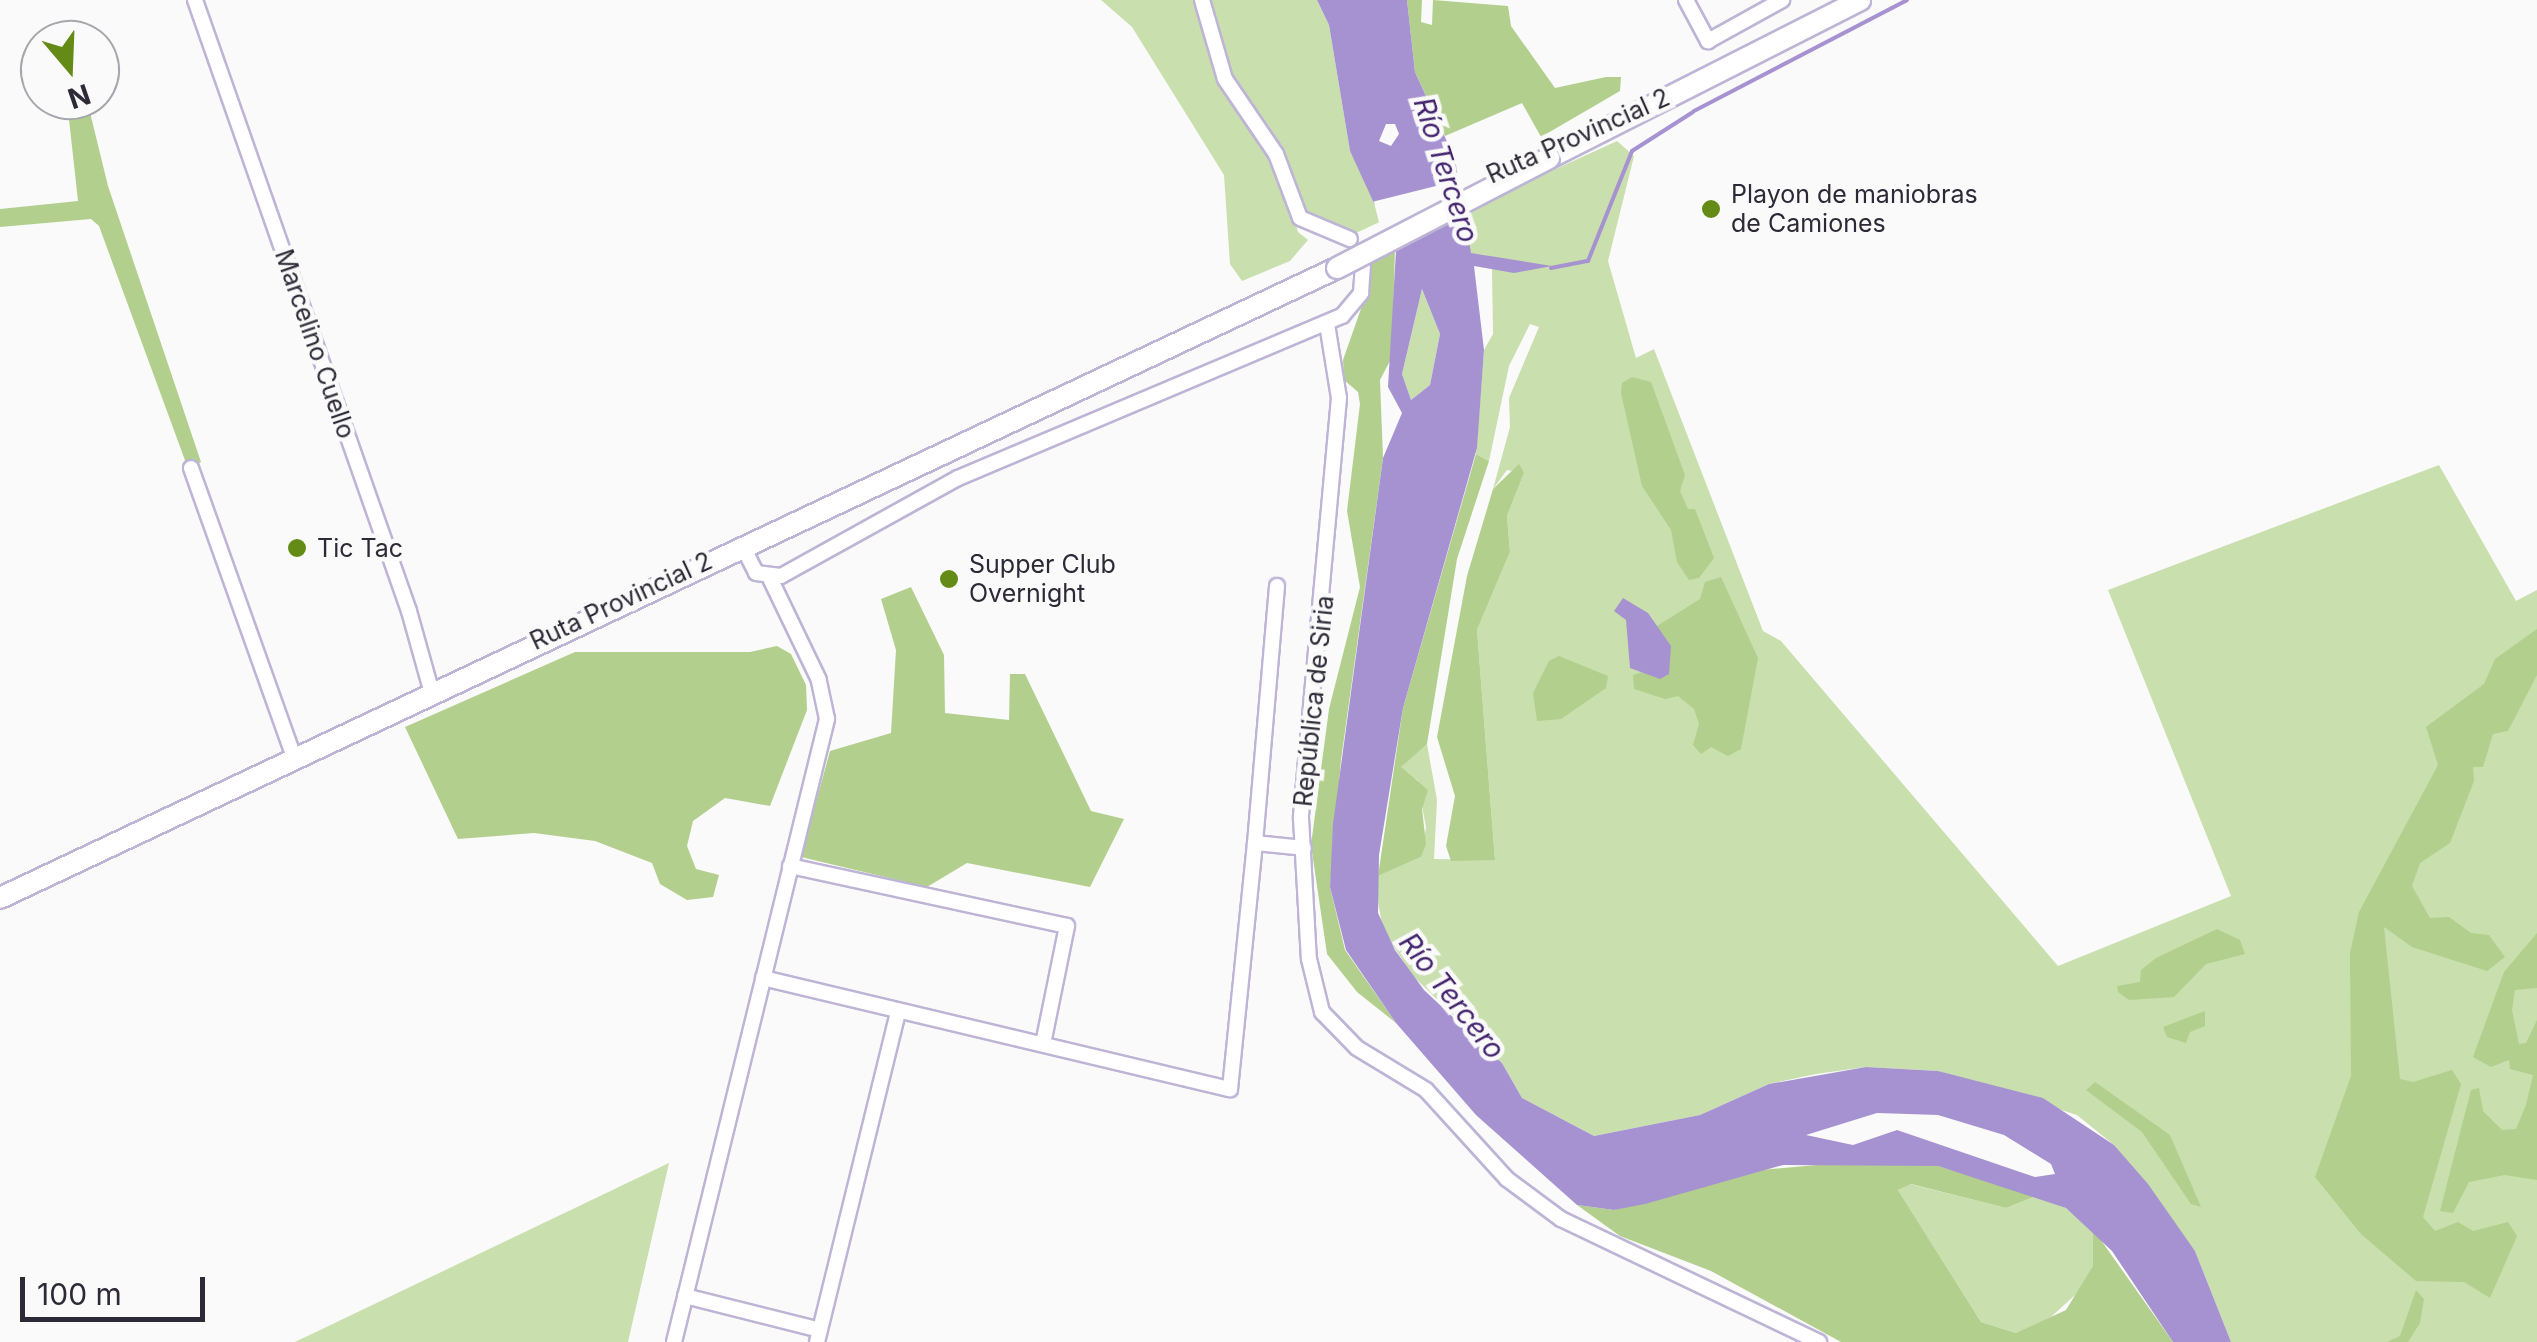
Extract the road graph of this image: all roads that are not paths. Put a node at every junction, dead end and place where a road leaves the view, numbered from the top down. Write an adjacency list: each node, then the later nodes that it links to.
1 (195, 0): 13 (street, Marcelino Cuello)
2 (1202, 0): 6 (street)
3 (1686, 0): 4 (street)
4 (1782, 0)
5 (1860, 0): 10 (main road, Ruta Provincial 2, bridge)
6 (1350, 239)
7 (1363, 263): 8 (street)
8 (1327, 324): 11 (street); 16 (street, República de Siria)
9 (191, 468): 14 (street)
10 (742, 545): 11 (street); 13 (main road, Ruta Provincial 2)
11 (769, 576): 17 (street)
12 (1278, 586): 15 (street)
13 (431, 690): 14 (main road, Ruta Provincial 2)
14 (294, 758): 18 (main road, Ruta Provincial 2)
15 (1255, 843): 16 (street); 21 (street)
16 (1304, 848): 25 (street, República de Siria)
17 (790, 866): 19 (street); 21 (street)
18 (0, 898)
19 (763, 978): 20 (street); 22 (street)
20 (898, 1011): 21 (street); 23 (street)
21 (1043, 1044)
22 (685, 1296): 23 (street); 24 (street)
23 (818, 1336)
24 (674, 1342)
25 (1820, 1342)

